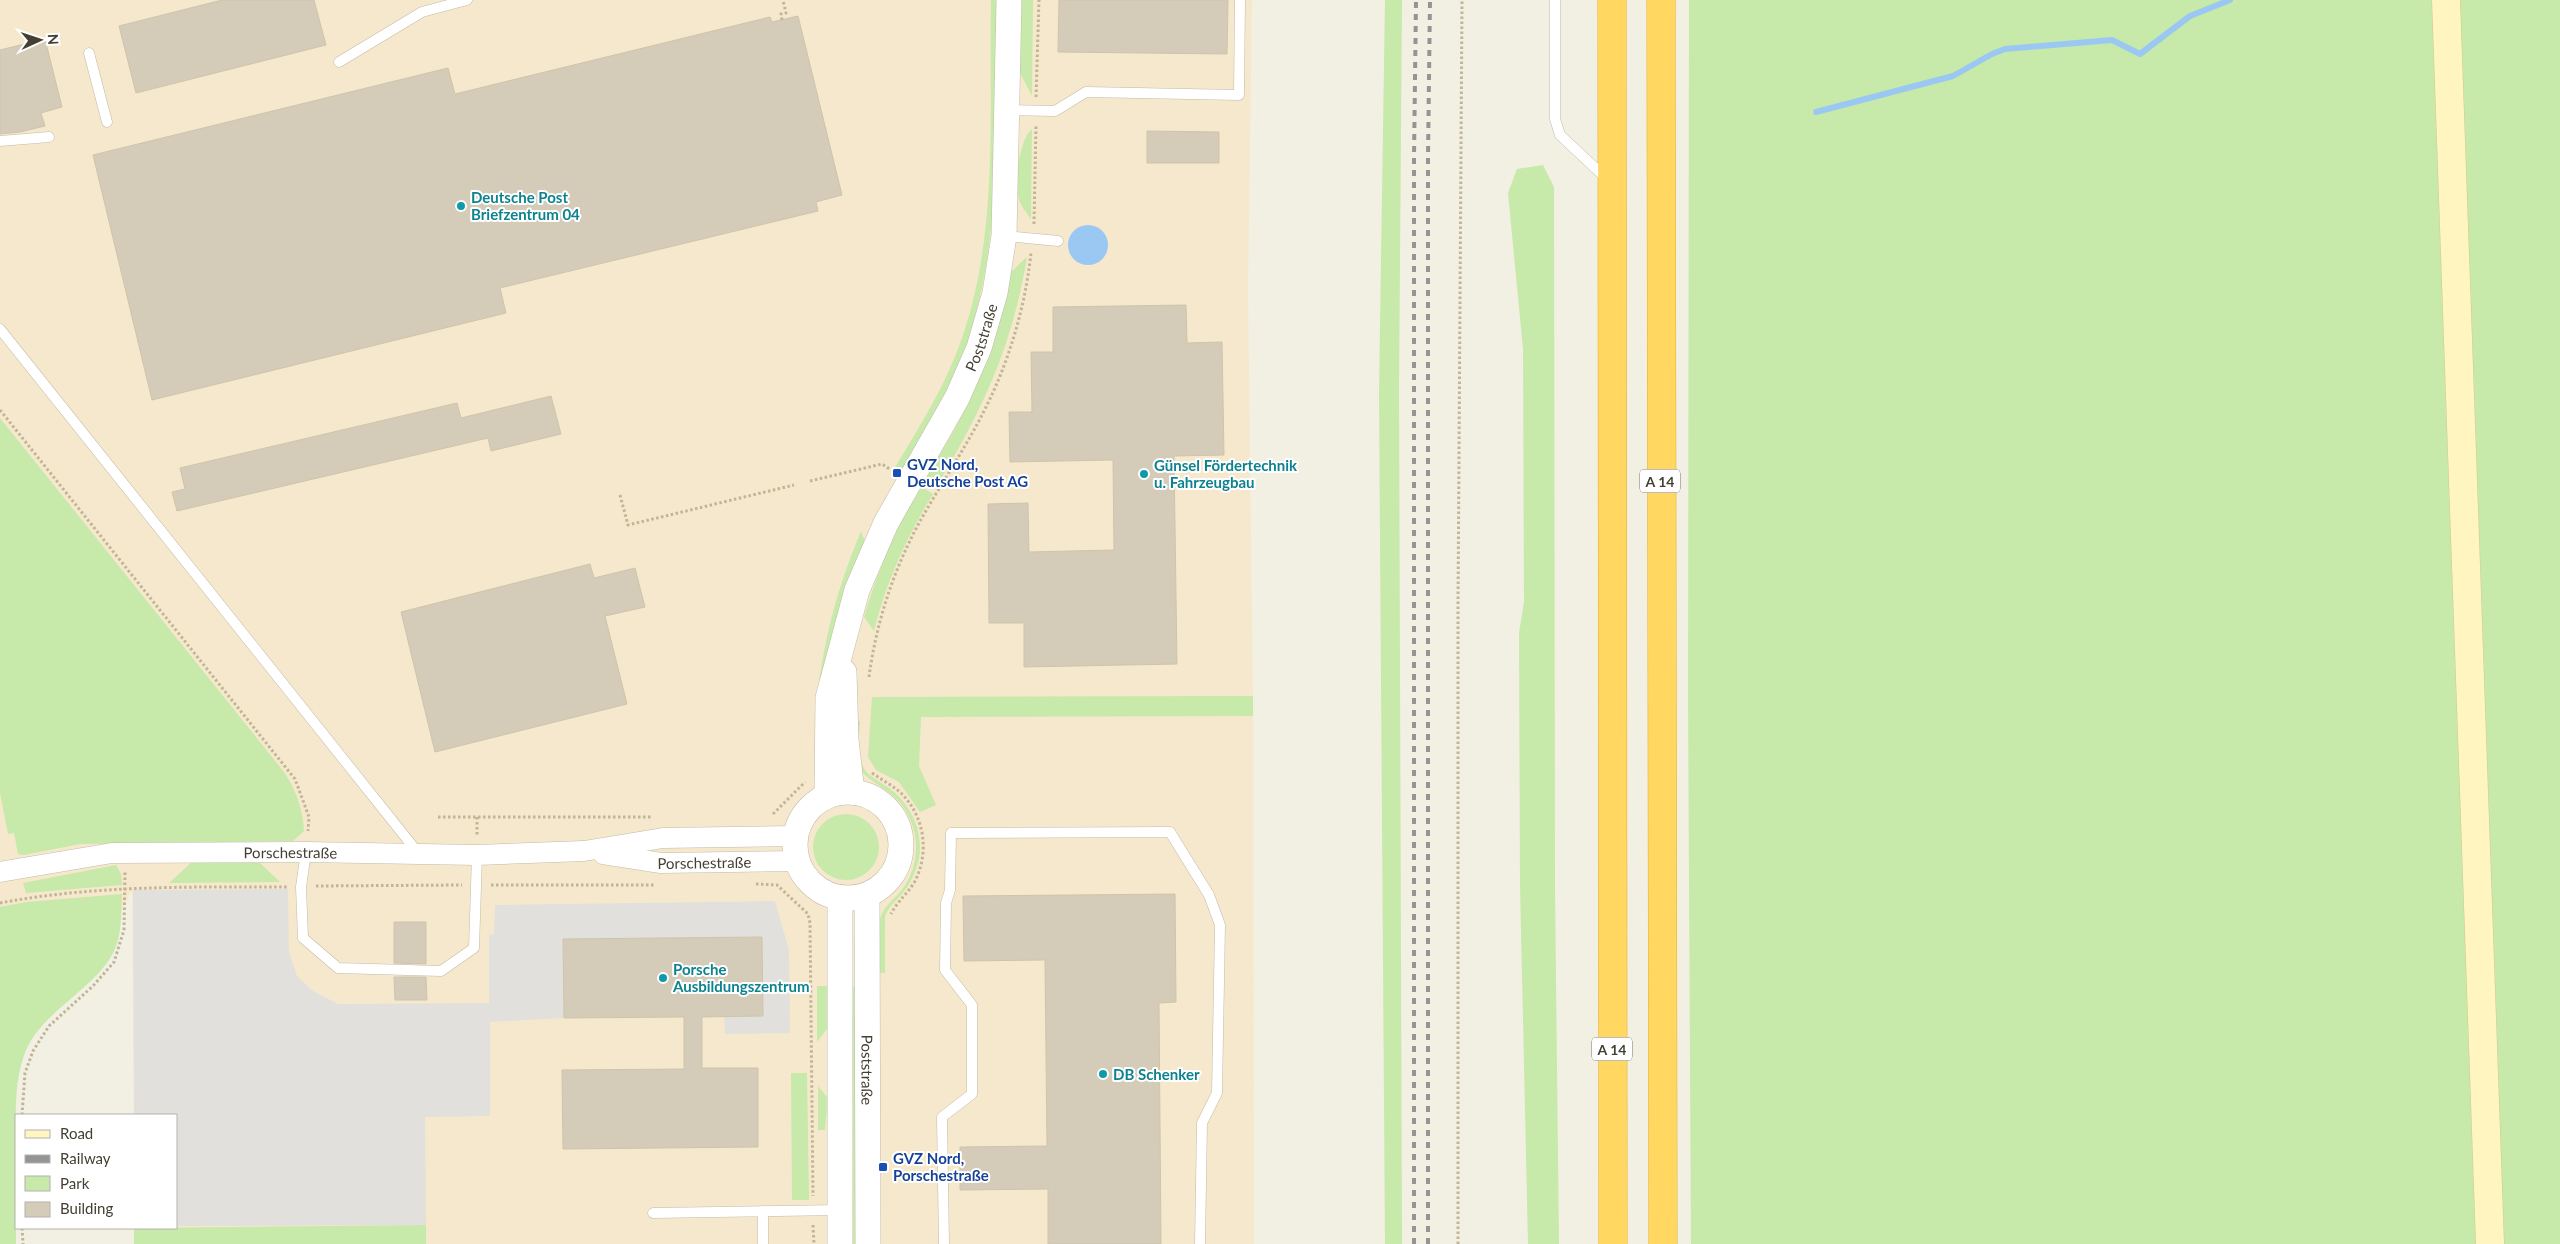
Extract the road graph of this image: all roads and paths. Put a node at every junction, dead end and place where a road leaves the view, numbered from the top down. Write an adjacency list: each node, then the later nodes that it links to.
1 (467, 0): 12 (lane)
2 (783, 0): 10 (path)
3 (1009, 0): 13 (street, Poststraße)
4 (1240, 0): 13 (lane)
5 (1462, 0): 69 (path)
6 (1555, 0): 17 (lane)
7 (1612, 0): 17 (highway, A 14)
8 (1661, 0): 71 (highway, A 14)
9 (2446, 0): 72 (main road)
10 (782, 20)
11 (89, 53): 14 (lane)
12 (339, 62)
13 (1008, 110): 19 (street, Poststraße)
14 (107, 122)
15 (49, 137): 16 (lane)
16 (0, 142)
17 (1610, 183): 70 (highway, A 14)
18 (1034, 223): 20 (path)
19 (1004, 236): 20 (lane); 30 (street, Poststraße)
20 (1032, 238): 21 (lane); 31 (path)
21 (1058, 241)
22 (0, 329): 42 (lane)
23 (0, 410): 41 (path)
24 (895, 462): 26 (path)
25 (888, 468): 27 (path)
26 (885, 478)
27 (810, 481)
28 (794, 485): 29 (path)
29 (620, 495)
30 (843, 644): 33 (street, Poststraße); 34 (street, Poststraße)
31 (869, 679)
32 (867, 767): 55 (path)
33 (852, 792): 34 (street); 52 (street)
34 (827, 796): 39 (street)
35 (775, 814): 36 (path)
36 (769, 815)
37 (438, 817): 38 (path)
38 (656, 818)
39 (796, 836): 40 (street, Porschestraße); 44 (street)
40 (584, 851): 43 (street, Porschestraße); 44 (street, Porschestraße)
41 (306, 852): 42 (street, Porschestraße); 45 (street, Porschestraße); 50 (lane)
42 (419, 854): 43 (street, Porschestraße)
43 (477, 854): 49 (lane)
44 (798, 861): 53 (street)
45 (0, 872)
46 (126, 883): 51 (path)
47 (664, 884): 49 (path)
48 (750, 884): 57 (path)
49 (476, 885): 50 (path); 50 (lane)
50 (301, 887): 51 (path)
51 (126, 889): 54 (path); 56 (path)
52 (867, 895): 53 (street); 66 (street, Poststraße)
53 (840, 898): 58 (street, Poststraße)
54 (0, 903)
55 (889, 916)
56 (22, 1114)
57 (813, 1210): 58 (lane); 59 (lane); 64 (path)
58 (839, 1210): 65 (street, Poststraße)
59 (763, 1211): 60 (lane); 63 (lane)
60 (653, 1213)
61 (22, 1229): 62 (path)
62 (23, 1244)
63 (763, 1244)
64 (814, 1244)
65 (840, 1244)
66 (868, 1244)
67 (944, 1244): 68 (lane)
68 (1200, 1244)
69 (1458, 1244)
70 (1613, 1244)
71 (1663, 1244)
72 (2490, 1244)

